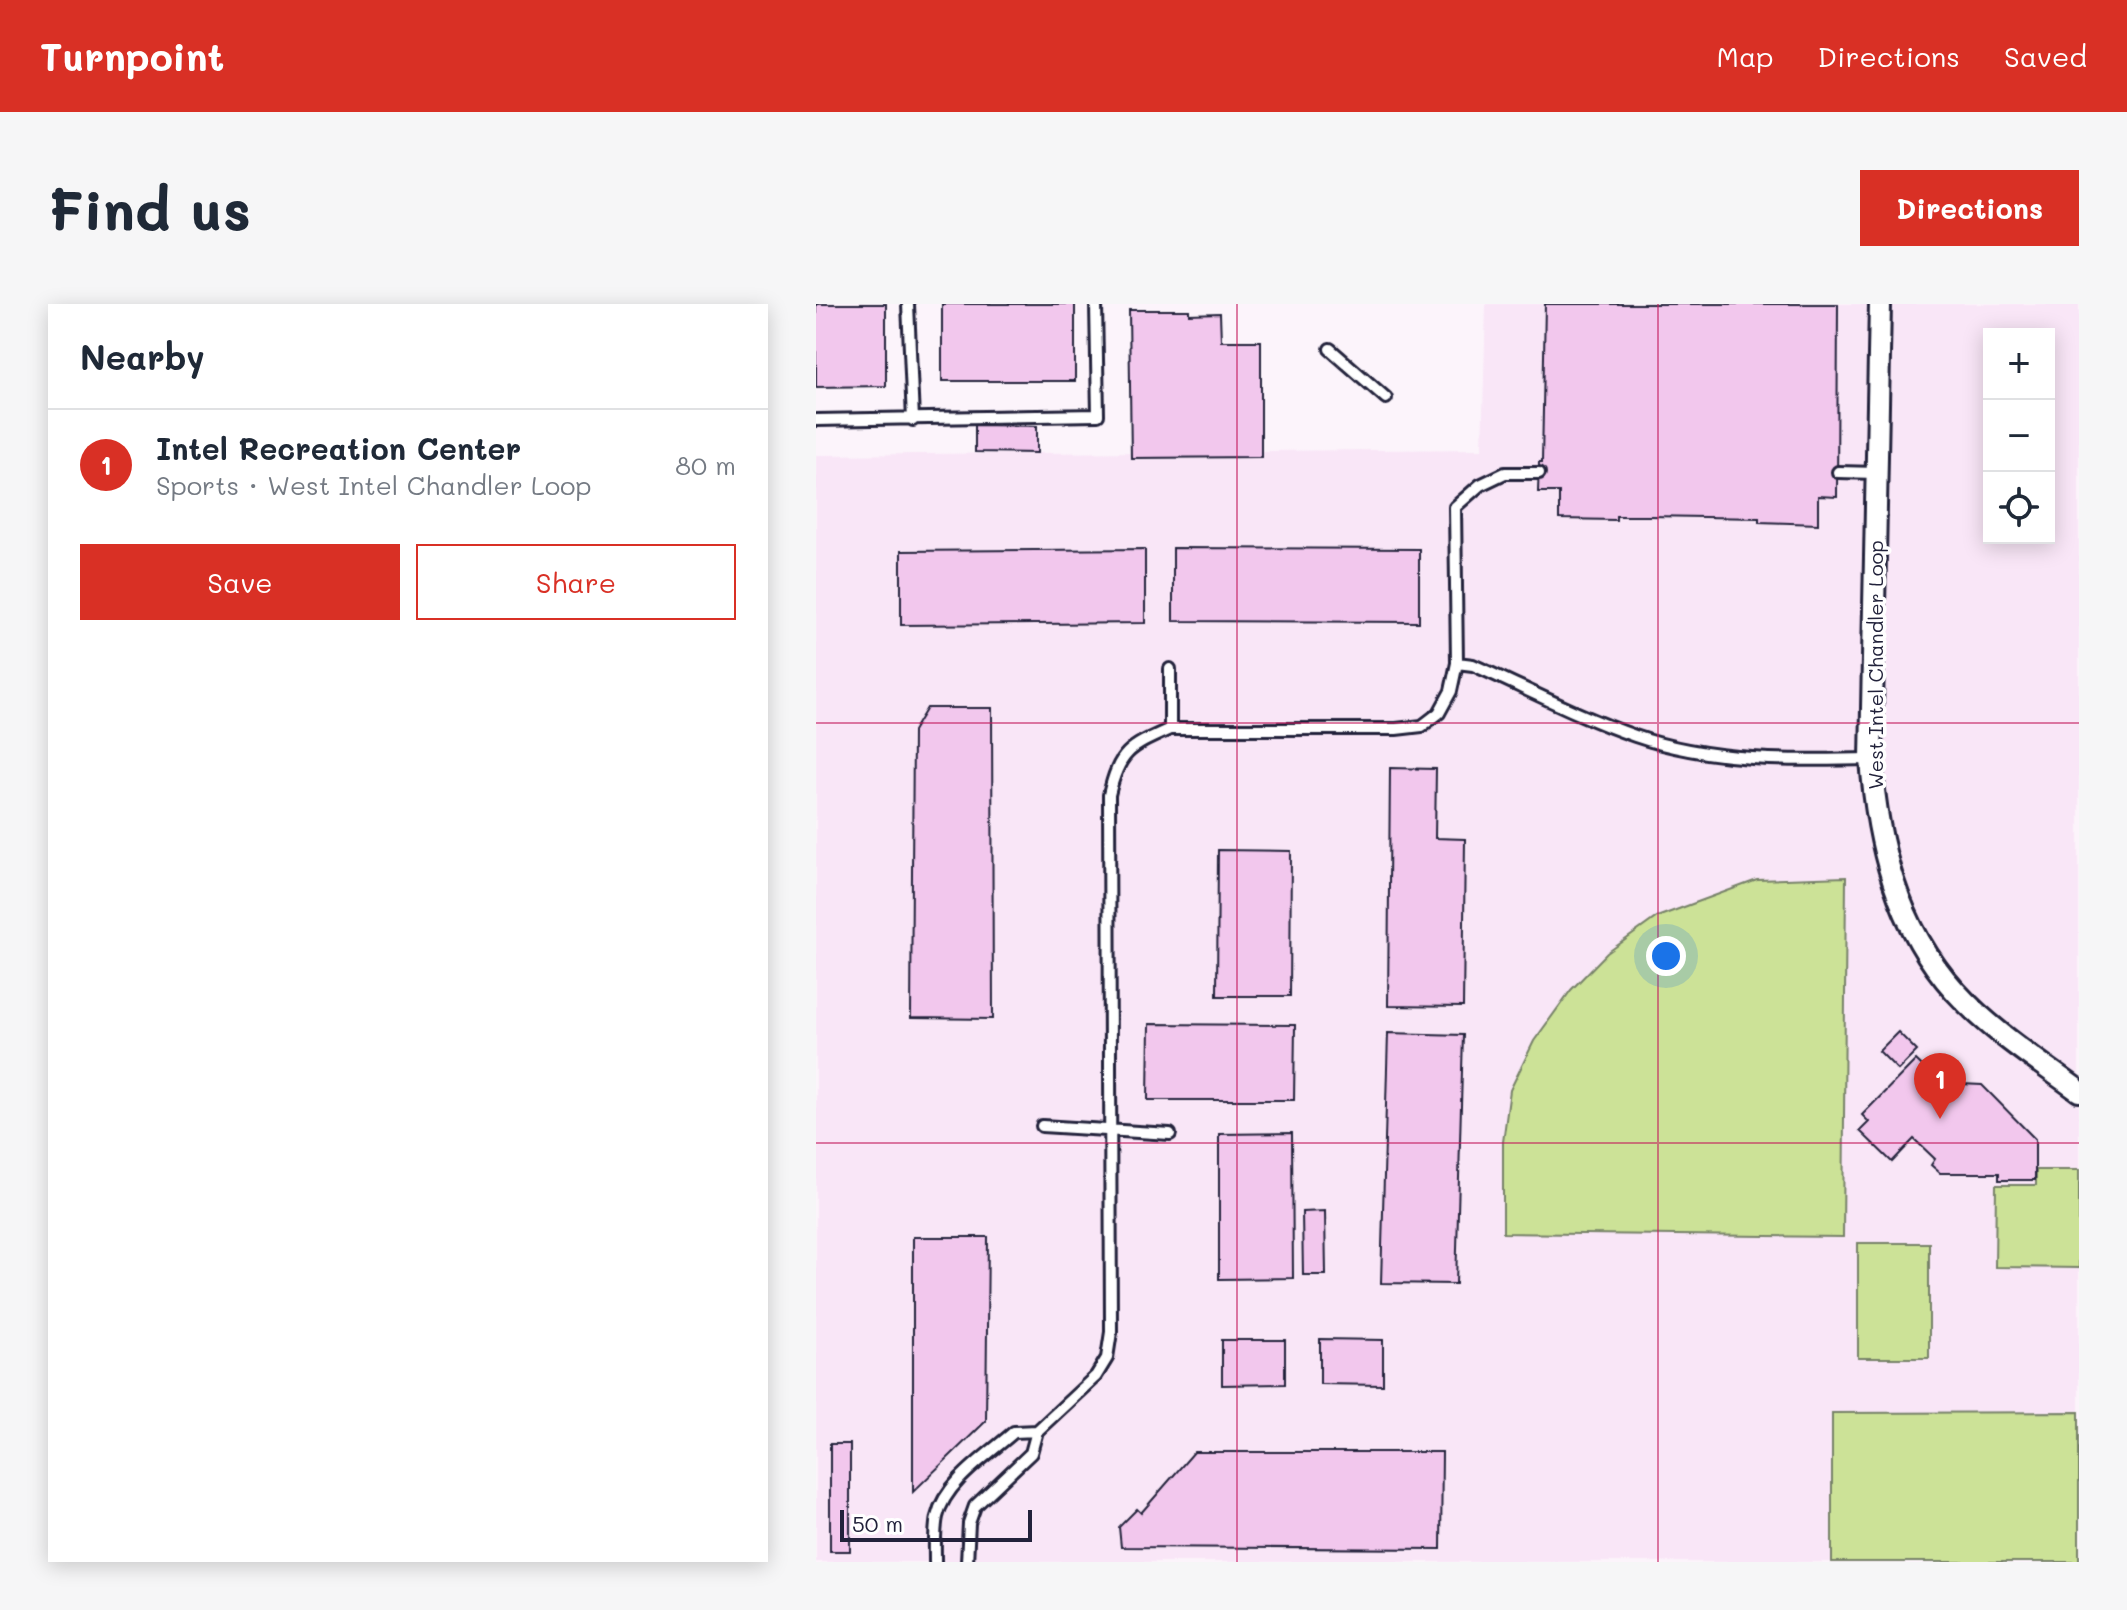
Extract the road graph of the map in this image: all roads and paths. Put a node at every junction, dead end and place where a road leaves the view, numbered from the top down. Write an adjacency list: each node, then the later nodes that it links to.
1 (908, 304): 7 (lane)
2 (1096, 304): 7 (lane)
3 (1880, 304): 10 (street, West Intel Chandler Loop)
4 (1330, 349): 5 (lane)
5 (1386, 398)
6 (816, 420): 7 (lane)
7 (913, 420)
8 (1838, 472): 10 (lane)
9 (1539, 473): 11 (lane)
10 (1877, 473): 14 (street, West Intel Chandler Loop)
11 (1457, 663): 13 (lane); 14 (lane)
12 (1170, 669): 13 (lane)
13 (1170, 729): 17 (lane)
14 (1871, 759): 15 (street, West Intel Chandler Loop)
15 (2079, 1091)
16 (1042, 1126): 17 (lane)
17 (1111, 1131): 18 (lane); 19 (lane)
18 (1170, 1134)
19 (1037, 1431): 20 (lane); 21 (lane)
20 (935, 1562)
21 (967, 1562)

